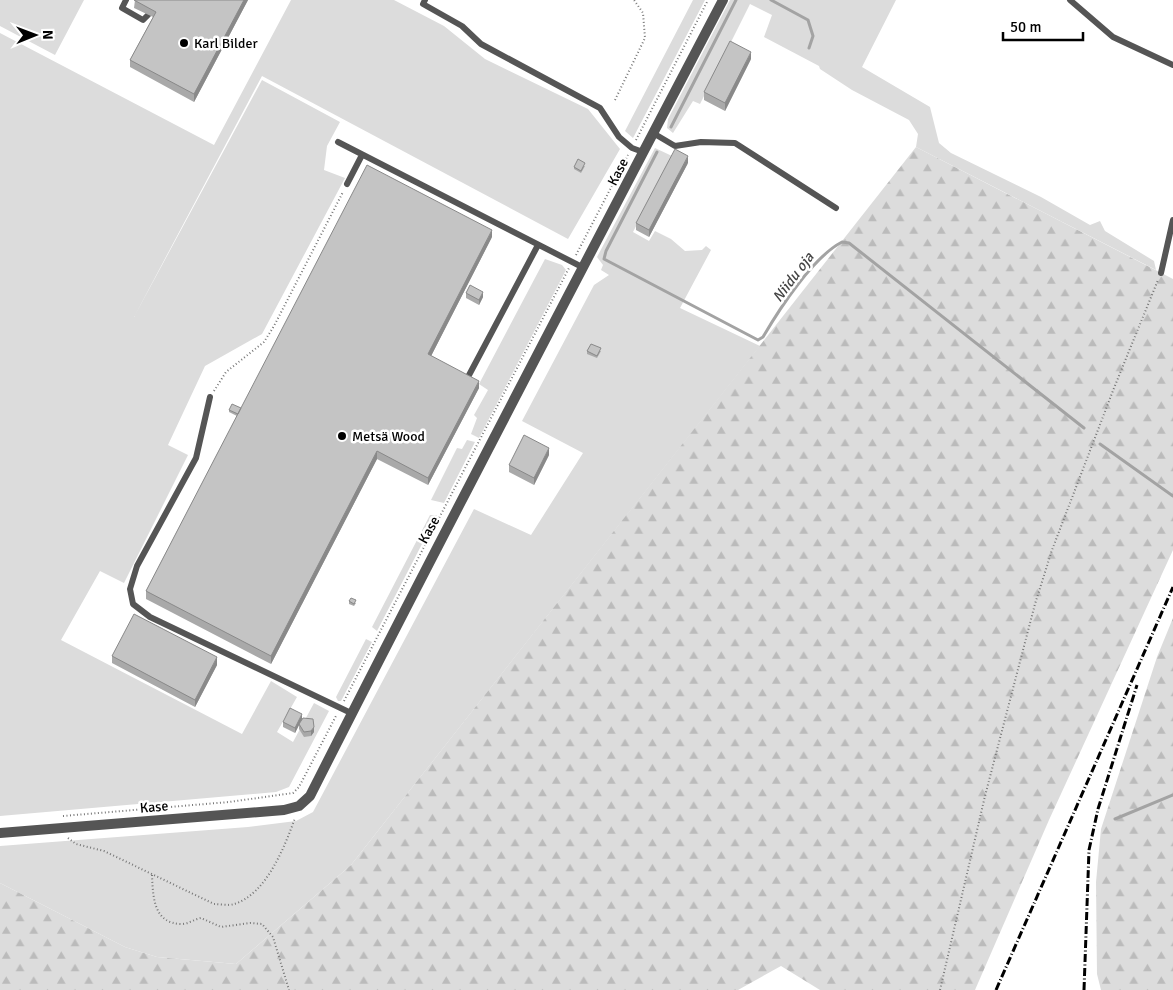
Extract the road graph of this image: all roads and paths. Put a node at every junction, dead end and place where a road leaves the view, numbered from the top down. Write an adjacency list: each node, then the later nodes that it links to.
1 (126, 0): 7 (lane)
2 (425, 0): 12 (lane)
3 (634, 0): 9 (path)
4 (708, 0): 12 (path)
5 (723, 0): 10 (street, Kase)
6 (1070, 0): 8 (lane)
7 (148, 15)
8 (1173, 65)
9 (615, 100)
10 (653, 133): 13 (street, Kase); 16 (lane)
11 (338, 142): 14 (lane)
12 (632, 148): 13 (lane); 19 (path)
13 (643, 152): 20 (street, Kase)
14 (362, 155): 15 (lane); 18 (lane)
15 (348, 184): 23 (path)
16 (836, 208)
17 (1173, 220): 21 (lane)
18 (538, 245): 19 (lane); 22 (lane)
19 (572, 263): 20 (lane); 24 (path)
20 (584, 268): 25 (street, Kase)
21 (1161, 273): 32 (path)
22 (468, 377)
23 (210, 398): 24 (lane)
24 (340, 708): 25 (lane); 27 (path)
25 (351, 714): 26 (street, Kase)
26 (299, 806): 28 (street, Kase); 30 (path)
27 (56, 817)
28 (62, 828): 29 (street, Kase); 30 (path)
29 (0, 834)
30 (152, 875): 31 (path)
31 (289, 990)
32 (940, 990)

